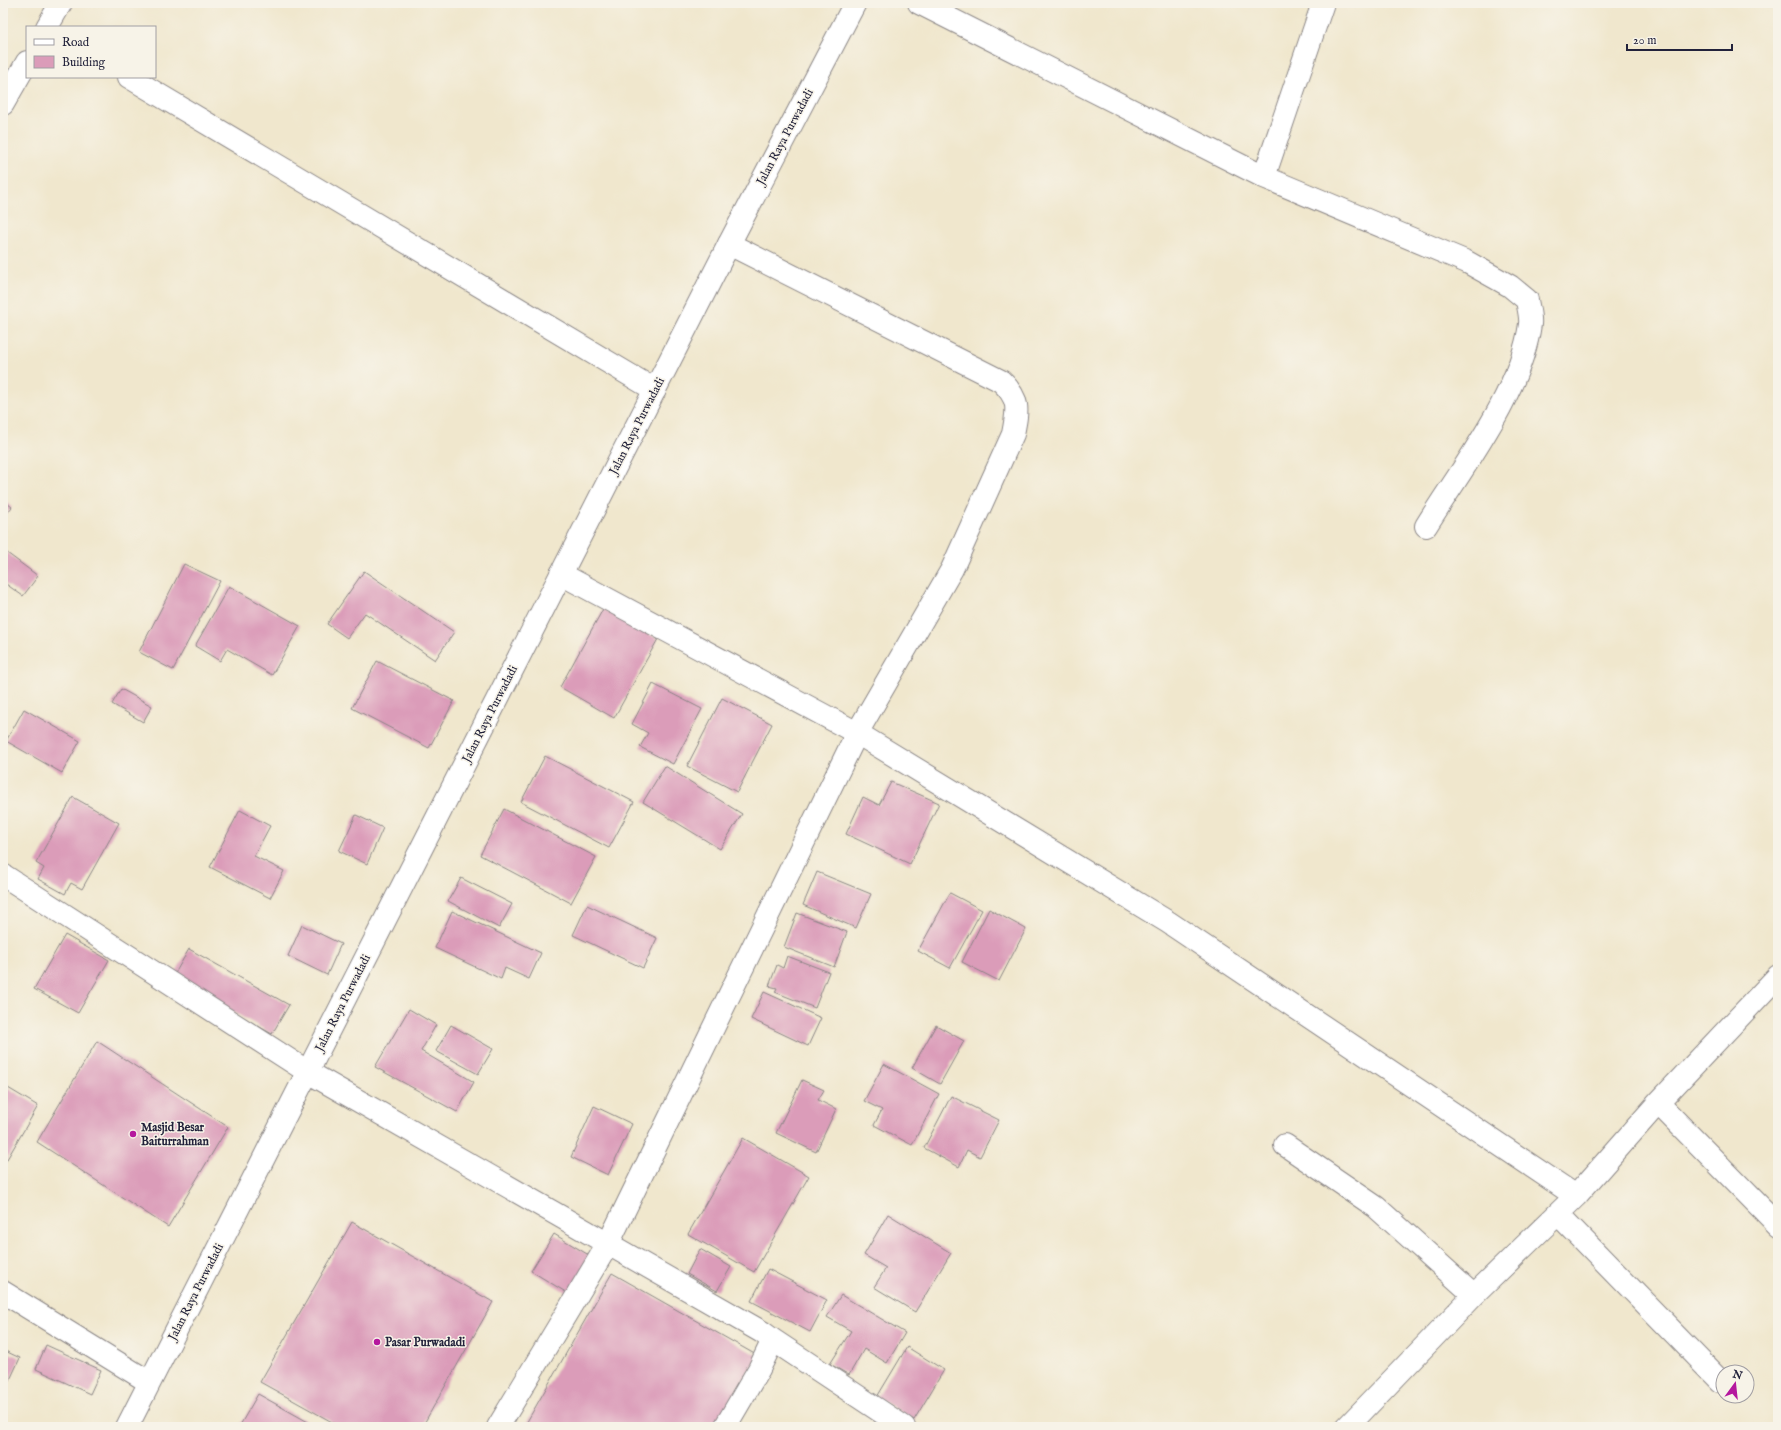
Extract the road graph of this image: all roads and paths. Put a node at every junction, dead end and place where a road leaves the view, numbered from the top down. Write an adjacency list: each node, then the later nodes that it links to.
1 (61, 3): 5 (street)
2 (855, 3): 10 (street, Jalan Raya Purwadadi)
3 (919, 3): 9 (street)
4 (1323, 3): 9 (street)
5 (48, 26)
6 (26, 64): 8 (street)
7 (131, 78): 11 (street)
8 (3, 104)
9 (1264, 177): 12 (street)
10 (729, 244): 11 (street, Jalan Raya Purwadadi); 14 (street)
11 (655, 390): 13 (street, Jalan Raya Purwadadi)
12 (1426, 526)
13 (561, 574): 14 (street); 17 (street, Jalan Raya Purwadadi)
14 (857, 734): 20 (street); 23 (street)
15 (3, 875): 17 (street)
16 (1778, 976): 18 (street)
17 (308, 1072): 23 (street); 28 (street, Jalan Raya Purwadadi)
18 (1658, 1104): 20 (street); 22 (street)
19 (1285, 1145): 25 (street)
20 (1576, 1196): 21 (street)
21 (1558, 1214): 25 (street); 27 (street)
22 (1778, 1224)
23 (608, 1244): 26 (street); 30 (street)
24 (3, 1292): 28 (street)
25 (1474, 1295): 33 (street)
26 (773, 1340): 31 (street); 32 (street)
27 (1715, 1375)
28 (149, 1382): 29 (street, Jalan Raya Purwadadi)
29 (127, 1427)
30 (498, 1427)
31 (725, 1427)
32 (904, 1427)
33 (1347, 1427)

